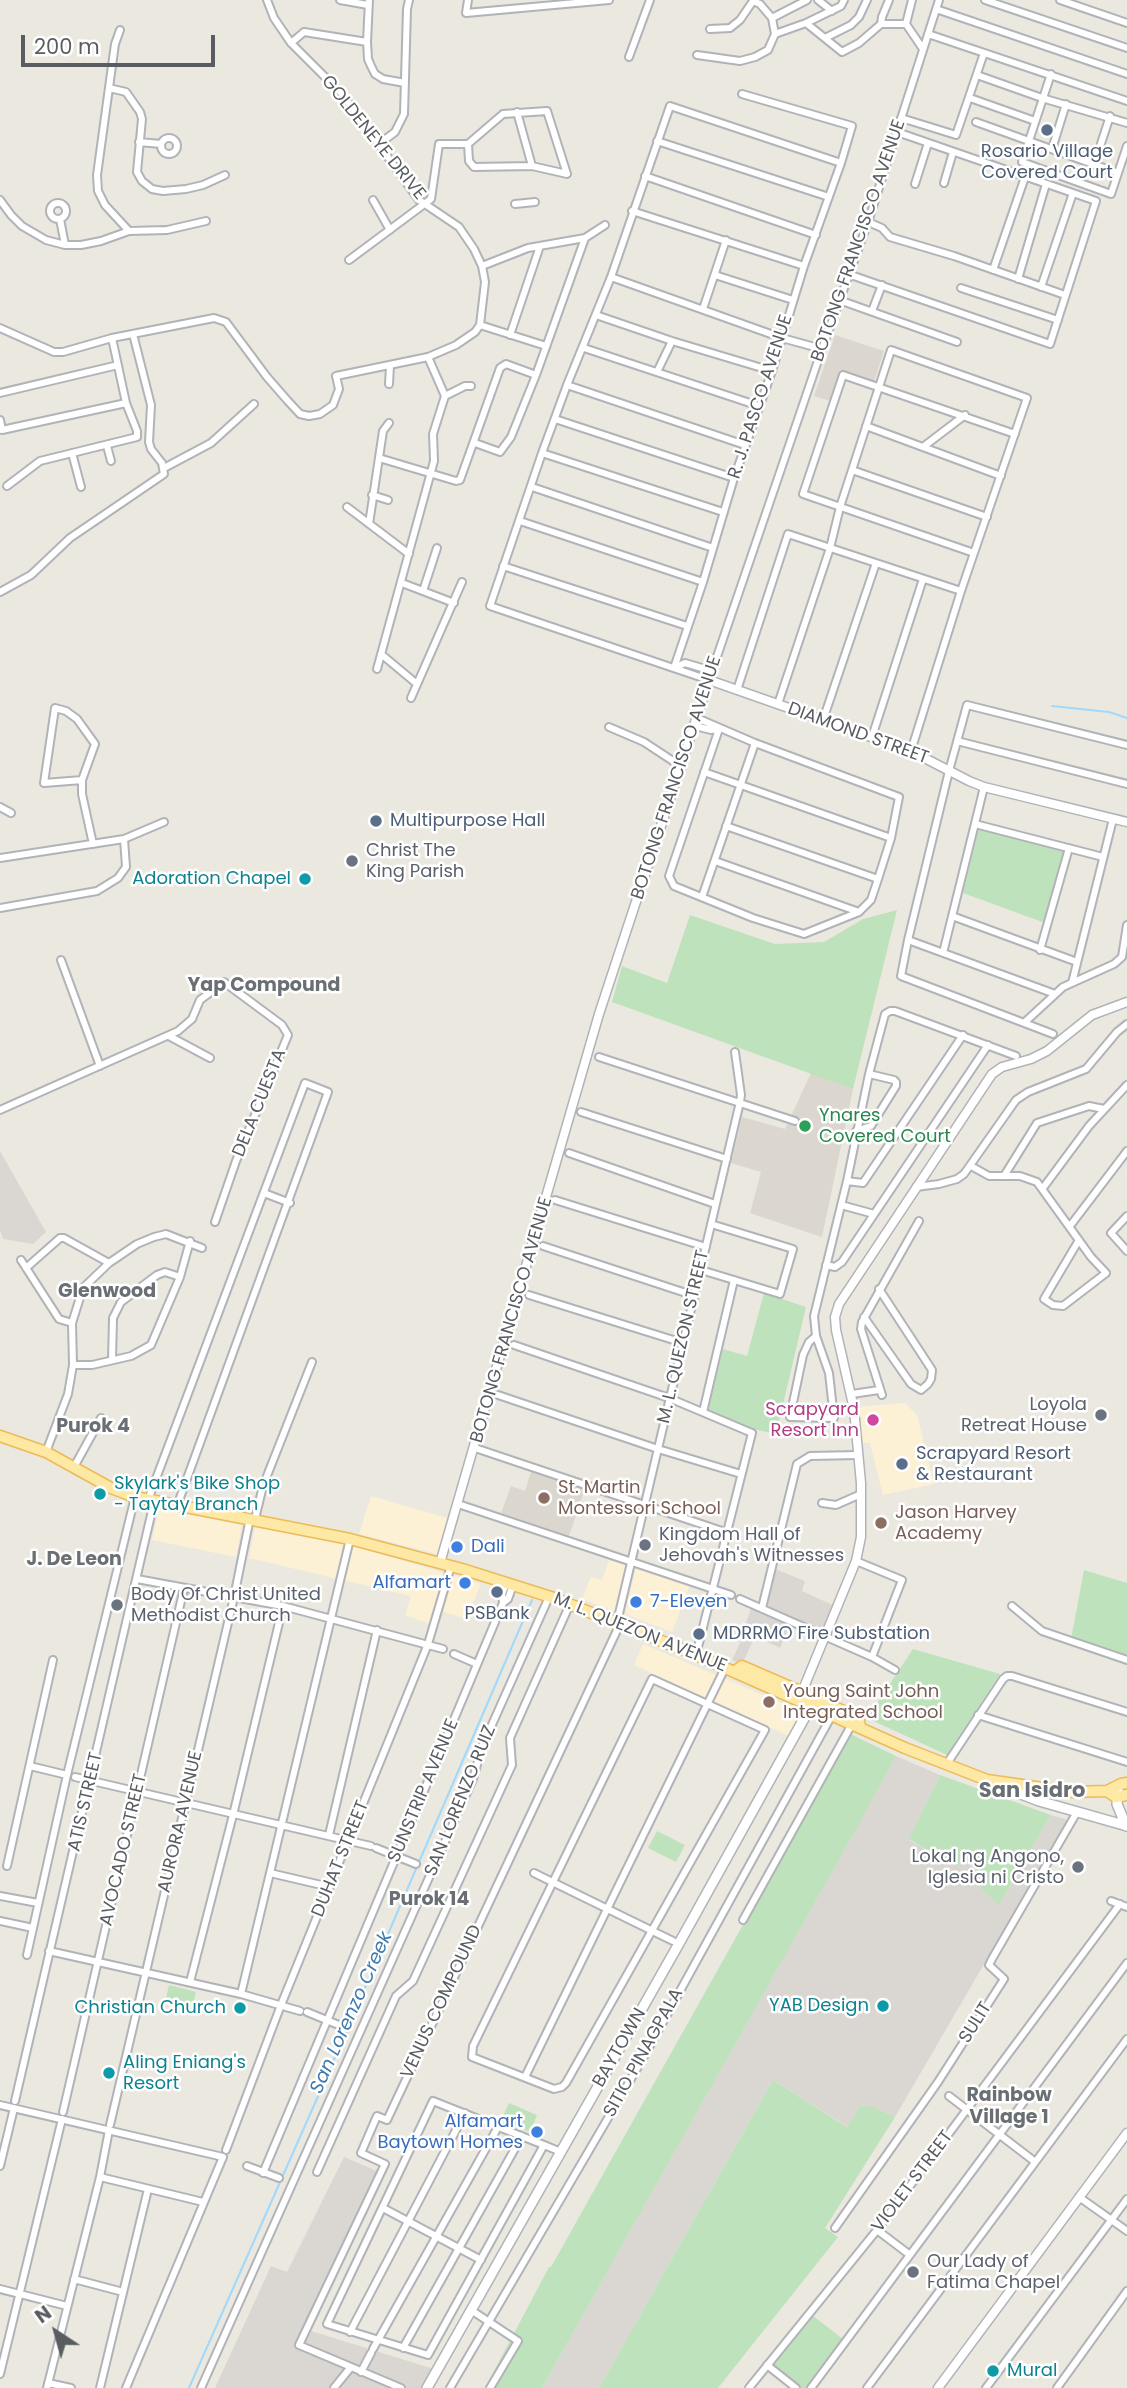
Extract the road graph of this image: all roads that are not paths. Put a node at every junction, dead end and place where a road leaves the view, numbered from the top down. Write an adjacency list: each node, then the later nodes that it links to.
1 (267, 0): 30 (street, GOLDENEYE DRIVE)
2 (340, 0): 16 (street)
3 (409, 0): 39 (street)
4 (468, 0): 5 (street)
5 (609, 0)
6 (650, 0): 35 (street)
7 (807, 0): 19 (street)
8 (818, 0): 18 (street)
9 (845, 0): 18 (street)
10 (867, 0): 28 (street)
11 (889, 0): 22 (street)
12 (912, 0): 23 (street)
13 (939, 0): 17 (street, BOTONG FRANCISCO AVENUE)
14 (985, 0): 31 (street)
15 (1060, 0): 21 (street)
16 (369, 2): 29 (street)
17 (936, 9): 27 (street, BOTONG FRANCISCO AVENUE); 37 (street)
18 (832, 11): 20 (street)
19 (772, 18): 24 (street); 26 (street)
20 (806, 23): 26 (street); 28 (street)
21 (1127, 23)
22 (881, 24): 23 (street); 28 (street)
23 (906, 24): 32 (street)
24 (710, 29)
25 (120, 30): 40 (street)
26 (775, 34): 34 (street)
27 (928, 34): 32 (street, BOTONG FRANCISCO AVENUE); 33 (street)
28 (825, 38)
29 (367, 42): 30 (street); 39 (street)
30 (291, 43): 58 (street, GOLDENEYE DRIVE)
31 (1127, 48)
32 (923, 49): 48 (street, BOTONG FRANCISCO AVENUE)
33 (984, 53): 36 (street); 38 (street)
34 (697, 55)
35 (629, 57)
36 (1051, 74): 43 (street); 44 (street)
37 (1127, 74)
38 (977, 75): 42 (street); 43 (street)
39 (405, 83): 58 (street)
40 (109, 88): 55 (street); 86 (street)
41 (742, 94): 63 (street, R. J. PASCO AVENUE)
42 (970, 98): 48 (street); 49 (street)
43 (1042, 98): 45 (street); 49 (street)
44 (1127, 101)
45 (1066, 104): 47 (street); 61 (street)
46 (517, 112): 59 (street); 65 (street); 65 (street)
47 (1110, 116): 51 (street); 64 (street)
48 (901, 118): 52 (street, BOTONG FRANCISCO AVENUE)
49 (1035, 121): 54 (street)
50 (976, 122): 54 (street)
51 (1127, 123)
52 (897, 132): 56 (street); 83 (street, BOTONG FRANCISCO AVENUE)
53 (657, 141): 63 (street); 68 (street); 74 (street)
54 (1028, 141): 61 (street); 66 (street)
55 (139, 142): 57 (street); 67 (street)
56 (928, 143): 62 (street); 71 (street)
57 (161, 144)
58 (379, 144): 79 (street, GOLDENEYE DRIVE)
59 (468, 144): 65 (street); 79 (street)
60 (1127, 146): 66 (street)
61 (1052, 149): 64 (street)
62 (953, 152): 69 (street); 70 (street)
63 (841, 163): 74 (street, R. J. PASCO AVENUE)
64 (1094, 164): 66 (street)
65 (532, 166)
66 (1118, 173)
67 (225, 175)
68 (645, 176): 80 (street); 87 (street)
69 (1025, 177): 72 (street); 95 (street)
70 (944, 183)
71 (915, 184)
72 (1046, 184): 73 (street); 99 (street)
73 (1073, 193): 101 (street); 103 (street)
74 (829, 197): 87 (street, R. J. PASCO AVENUE)
75 (0, 200): 90 (street)
76 (373, 200): 85 (street)
77 (535, 202): 78 (street)
78 (515, 204)
79 (426, 205): 85 (street); 93 (street, GOLDENEYE DRIVE)
80 (632, 211): 89 (street); 98 (street)
81 (60, 219): 90 (street)
82 (206, 221): 86 (street)
83 (868, 222): 95 (street); 96 (street, BOTONG FRANCISCO AVENUE)
84 (605, 225): 88 (street)
85 (390, 230): 92 (street)
86 (129, 231): 90 (street)
87 (816, 235): 94 (street, R. J. PASCO AVENUE)
88 (584, 238): 91 (street); 118 (street)
89 (726, 240): 94 (street); 97 (street)
90 (65, 245)
91 (540, 246): 93 (street); 113 (street)
92 (349, 260)
93 (482, 266): 110 (street, GOLDENEYE DRIVE)
94 (804, 266): 104 (street, R. J. PASCO AVENUE)
95 (993, 270): 99 (street)
96 (848, 274): 100 (street); 105 (street, BOTONG FRANCISCO AVENUE)
97 (715, 275): 104 (street); 106 (street)
98 (611, 277): 106 (street); 108 (street)
99 (1018, 279): 101 (street)
100 (882, 285): 107 (street); 109 (street)
101 (1041, 287): 103 (street)
102 (961, 288): 109 (street)
103 (1065, 295): 109 (street)
104 (793, 300): 115 (street, R. J. PASCO AVENUE)
105 (839, 300): 107 (street); 120 (street, BOTONG FRANCISCO AVENUE)
106 (703, 309): 115 (street)
107 (872, 311): 117 (street)
108 (596, 315): 116 (street); 119 (street)
109 (1058, 320)
110 (480, 325): 113 (street); 121 (street)
111 (0, 328): 114 (street)
112 (133, 334): 114 (street); 123 (street); 150 (street)
113 (510, 335): 118 (street)
114 (112, 338): 122 (street)
115 (782, 338): 120 (street); 124 (street, R. J. PASCO AVENUE)
116 (672, 341): 124 (street); 125 (street)
117 (957, 342)
118 (546, 346): 126 (street)
119 (584, 348): 125 (street); 128 (street)
120 (822, 349): 185 (street, BOTONG FRANCISCO AVENUE)
121 (428, 358): 123 (street); 132 (street)
122 (118, 365): 131 (street); 133 (street)
123 (390, 366): 127 (street)
124 (772, 371): 135 (street, R. J. PASCO AVENUE)
125 (657, 372): 135 (street)
126 (536, 375): 142 (street); 142 (street)
127 (389, 384)
128 (567, 384): 137 (street); 143 (street)
129 (471, 386): 132 (street)
130 (879, 386): 136 (street); 140 (street); 141 (street); 161 (street)
131 (0, 393)
132 (445, 396): 152 (street)
133 (126, 403): 138 (street); 144 (street)
134 (254, 404): 150 (street)
135 (759, 406): 143 (street, R. J. PASCO AVENUE)
136 (965, 415): 141 (street); 145 (street)
137 (555, 418): 147 (street); 154 (street)
138 (0, 420)
139 (389, 423): 148 (street)
140 (866, 426): 145 (street); 151 (street)
141 (1015, 434): 153 (street)
142 (475, 443): 152 (street)
143 (745, 445): 154 (street, R. J. PASCO AVENUE)
144 (107, 446): 146 (street); 149 (street)
145 (923, 447): 153 (street)
146 (72, 453): 155 (street); 156 (street)
147 (542, 453): 157 (street); 162 (street)
148 (379, 458): 152 (street); 158 (street)
149 (111, 461)
150 (164, 468): 179 (street)
151 (852, 470): 161 (street); 163 (street)
152 (432, 474): 170 (street)
153 (1001, 476): 163 (street)
154 (734, 478): 162 (street, R. J. PASCO AVENUE)
155 (7, 486)
156 (81, 487)
157 (532, 487): 164 (street); 167 (street)
158 (372, 495): 159 (street); 165 (street)
159 (388, 500)
160 (347, 507): 165 (street)
161 (840, 507): 168 (street); 169 (street)
162 (723, 512): 167 (street, R. J. PASCO AVENUE)
163 (987, 517): 169 (street)
164 (520, 521): 172 (street); 175 (street)
165 (369, 524): 170 (street)
166 (437, 548): 177 (street)
167 (713, 548): 175 (street, R. J. PASCO AVENUE)
168 (830, 548): 171 (street); 187 (street); 189 (street)
169 (974, 553): 178 (street)
170 (409, 554): 176 (street)
171 (876, 563): 173 (street); 190 (street)
172 (503, 566): 181 (street); 183 (street)
173 (923, 579): 178 (street); 194 (street)
174 (462, 582): 180 (street)
175 (703, 582): 181 (street, R. J. PASCO AVENUE)
176 (402, 583): 177 (street); 182 (street)
177 (423, 591): 180 (street)
178 (961, 591): 198 (street)
179 (0, 592)
180 (454, 603): 186 (street)
181 (687, 626): 183 (street, R. J. PASCO AVENUE)
182 (381, 654): 184 (street); 186 (street)
183 (674, 668): 185 (street)
184 (377, 669)
185 (711, 675): 187 (street, DIAMOND STREET); 191 (street, BOTONG FRANCISCO AVENUE)
186 (417, 684): 188 (street)
187 (737, 690): 189 (street, DIAMOND STREET)
188 (411, 698)
189 (778, 704): 190 (street, DIAMOND STREET)
190 (823, 720): 194 (street, DIAMOND STREET)
191 (696, 722): 193 (street); 199 (street, BOTONG FRANCISCO AVENUE)
192 (609, 727): 199 (street)
193 (719, 729): 196 (street); 201 (street)
194 (872, 737): 198 (street, DIAMOND STREET)
195 (957, 740): 197 (street); 200 (street); 204 (street)
196 (755, 743): 203 (street); 213 (street)
197 (1127, 745)
198 (911, 751): 200 (street, DIAMOND STREET)
199 (682, 767): 304 (street, BOTONG FRANCISCO AVENUE)
200 (949, 771): 205 (street, DIAMOND STREET); 226 (street)
201 (704, 772): 203 (street); 221 (street)
202 (82, 780): 202 (street); 215 (street)
203 (740, 784): 212 (street); 213 (street)
204 (1127, 784)
205 (984, 787): 208 (street, DIAMOND STREET); 211 (street)
206 (0, 807): 207 (street)
207 (11, 813)
208 (1113, 819): 210 (street, DIAMOND STREET); 217 (street)
209 (164, 822): 214 (street)
210 (1127, 822)
211 (975, 824): 216 (street); 224 (street)
212 (726, 826): 219 (street); 220 (street)
213 (891, 838): 220 (street)
214 (124, 839): 215 (street); 222 (street)
215 (93, 844): 218 (street)
216 (1069, 848): 217 (street); 227 (street)
217 (1103, 857): 230 (street)
218 (0, 858)
219 (715, 861): 221 (street); 223 (street)
220 (878, 879): 223 (street)
221 (702, 897): 223 (street)
222 (0, 908)
223 (859, 912)
224 (952, 916): 227 (street); 228 (street)
225 (1127, 925): 231 (street)
226 (908, 940): 228 (street); 234 (street)
227 (1040, 950): 230 (street)
228 (943, 953): 232 (street)
229 (61, 960): 244 (street)
230 (1077, 962): 231 (street)
231 (1072, 983): 232 (street)
232 (1055, 994): 234 (street)
233 (1127, 1002): 259 (street)
234 (1025, 1022): 236 (street)
235 (1127, 1024): 256 (street)
236 (1053, 1034)
237 (963, 1035): 239 (street); 245 (street); 258 (street)
238 (169, 1036): 243 (street); 244 (street, DELA CUESTA); 269 (street, DELA CUESTA)
239 (988, 1045): 241 (street); 266 (street)
240 (735, 1052): 247 (street, M. L. QUEZON STREET)
241 (1016, 1056)
242 (599, 1057): 247 (street)
243 (210, 1058)
244 (100, 1066): 249 (street, DELA CUESTA)
245 (869, 1073): 252 (street); 252 (street)
246 (1127, 1085): 248 (street)
247 (740, 1102): 251 (street); 255 (street, M. L. QUEZON STREET)
248 (1104, 1108): 257 (street); 260 (street)
249 (0, 1110)
250 (581, 1112): 255 (street)
251 (795, 1121)
252 (856, 1131): 258 (street)
253 (1127, 1151): 271 (street)
254 (569, 1153): 264 (street)
255 (727, 1159): 264 (street, M. L. QUEZON STREET)
256 (971, 1166): 257 (street); 259 (street)
257 (1004, 1176): 260 (street)
258 (847, 1181): 265 (street)
259 (916, 1187): 296 (street)
260 (1044, 1188): 271 (street)
261 (264, 1193): 263 (street); 263 (street, ATIS STREET); 312 (street, ATIS STREET)
262 (555, 1200): 275 (street)
263 (290, 1203): 315 (street)
264 (715, 1204): 270 (street, M. L. QUEZON STREET)
265 (841, 1205): 266 (street); 280 (street)
266 (874, 1214): 280 (street)
267 (1127, 1216): 277 (street)
268 (919, 1221): 285 (street)
269 (215, 1222)
270 (711, 1224): 275 (street, M. L. QUEZON STREET); 284 (street)
271 (1070, 1226): 272 (street)
272 (1079, 1240): 272 (street)
273 (190, 1241): 276 (street); 279 (street); 283 (street)
274 (543, 1246): 287 (street)
275 (706, 1247): 282 (street, M. L. QUEZON STREET)
276 (202, 1248)
277 (1127, 1251)
278 (21, 1260): 281 (street)
279 (109, 1263): 281 (street); 289 (street)
280 (826, 1265): 290 (street)
281 (26, 1268): 289 (street)
282 (701, 1270): 284 (street); 287 (street, M. L. QUEZON STREET)
283 (180, 1277): 293 (street); 293 (street)
284 (734, 1280): 301 (street)
285 (879, 1289): 288 (street); 288 (street)
286 (529, 1295): 291 (street)
287 (695, 1296): 291 (street, M. L. QUEZON STREET)
288 (864, 1317): 298 (street)
289 (72, 1323): 295 (street)
290 (816, 1336): 297 (street); 297 (street)
291 (683, 1343): 300 (street, M. L. QUEZON STREET)
292 (514, 1345): 300 (street)
293 (112, 1360): 295 (street)
294 (312, 1362): 317 (street, AURORA AVENUE)
295 (74, 1365): 306 (street)
296 (846, 1372): 297 (street); 298 (street)
297 (829, 1373)
298 (852, 1394): 307 (street)
299 (498, 1395): 305 (street)
300 (669, 1398): 301 (street); 305 (street, M. L. QUEZON STREET)
301 (703, 1412): 309 (street)
302 (101, 1418): 308 (street)
303 (0, 1436): 306 (main road, M. L. QUEZON AVENUE)
304 (475, 1448): 314 (street, BOTONG FRANCISCO AVENUE); 316 (street)
305 (658, 1449): 309 (street); 316 (street, M. L. QUEZON STREET)
306 (46, 1452): 308 (main road, M. L. QUEZON AVENUE)
307 (858, 1455): 310 (street); 334 (street)
308 (74, 1467): 311 (main road, M. L. QUEZON AVENUE)
309 (741, 1474): 318 (street)
310 (861, 1494): 313 (street); 320 (street)
311 (135, 1497): 312 (main road, M. L. QUEZON AVENUE); 359 (street)
312 (151, 1501): 315 (main road, M. L. QUEZON AVENUE); 323 (street, ATIS STREET)
313 (822, 1503)
314 (458, 1504): 321 (street); 322 (street, BOTONG FRANCISCO AVENUE)
315 (177, 1506): 317 (main road, M. L. QUEZON AVENUE)
316 (645, 1506): 318 (street); 321 (street, M. L. QUEZON STREET)
317 (253, 1519): 319 (main road, M. L. QUEZON AVENUE); 328 (street, AURORA AVENUE)
318 (727, 1533): 326 (street)
319 (350, 1539): 322 (main road, M. L. QUEZON AVENUE); 335 (street)
320 (856, 1561): 338 (street); 343 (street)
321 (632, 1562): 326 (street); 336 (street, M. L. QUEZON STREET)
322 (446, 1565): 324 (main road, M. L. QUEZON AVENUE); 339 (street, DUHAT STREET)
323 (137, 1579): 325 (street); 361 (street, ATIS STREET)
324 (510, 1584): 329 (main road, M. L. QUEZON AVENUE); 346 (street, SUNSTRIP AVENUE)
325 (184, 1588): 328 (street); 363 (street, AVOCADO STREET)
326 (714, 1589): 327 (street); 342 (street)
327 (731, 1595)
328 (234, 1597): 332 (street); 365 (street, AURORA AVENUE)
329 (549, 1597): 331 (main road, M. L. QUEZON AVENUE); 455 (street, SAN LORENZO RUIZ)
330 (740, 1599): 334 (street)
331 (570, 1604): 336 (main road, M. L. QUEZON AVENUE); 418 (street)
332 (283, 1606): 335 (street); 367 (street)
333 (1012, 1606): 345 (street)
334 (762, 1608): 338 (street)
335 (331, 1618): 337 (street); 368 (street)
336 (618, 1623): 342 (main road, M. L. QUEZON AVENUE); 448 (street, VENUS COMPOUND)
337 (377, 1630): 339 (street); 370 (street)
338 (826, 1636): 343 (street); 349 (street)
339 (428, 1644): 340 (street); 371 (street, DUHAT STREET)
340 (443, 1649)
341 (454, 1654): 346 (street)
342 (696, 1655): 347 (main road, M. L. QUEZON AVENUE)
343 (872, 1657): 348 (street)
344 (53, 1660): 358 (street)
345 (1127, 1661)
346 (477, 1664): 372 (street, SUNSTRIP AVENUE)
347 (729, 1670): 349 (main road); 350 (street); 351 (main road, M. L. QUEZON AVENUE)
348 (895, 1671)
349 (802, 1692): 355 (main road)
350 (707, 1704): 377 (street); 383 (street); 387 (street)
351 (811, 1706): 353 (main road, M. L. QUEZON AVENUE); 413 (main road, BAYTOWN)
352 (1127, 1712): 354 (street)
353 (832, 1715): 355 (main road, M. L. QUEZON AVENUE); 443 (street, SITIO PINAGPALA)
354 (978, 1715): 356 (street); 357 (street)
355 (856, 1726): 357 (main road, M. L. QUEZON AVENUE); 384 (street)
356 (1127, 1762)
357 (946, 1765): 360 (main road, M. L. QUEZON AVENUE)
358 (30, 1766): 359 (street); 374 (street)
359 (71, 1776): 361 (street); 381 (street)
360 (987, 1780): 364 (main road); 366 (main road, M. L. QUEZON AVENUE)
361 (91, 1781): 363 (street); 389 (street, ATIS STREET)
362 (1125, 1782): 364 (main road)
363 (139, 1790): 365 (street); 391 (street, AVOCADO STREET)
364 (1117, 1794): 369 (main road)
365 (186, 1802): 367 (street); 393 (street, AURORA AVENUE)
366 (1077, 1812): 369 (main road, M. L. QUEZON AVENUE); 429 (street, SULIT)
367 (233, 1815): 368 (street); 394 (street)
368 (281, 1826): 370 (street); 375 (street)
369 (1126, 1826)
370 (330, 1835): 371 (street)
371 (349, 1840): 372 (street); 378 (street, DUHAT STREET)
372 (396, 1856): 373 (street); 397 (street, SUNSTRIP AVENUE)
373 (415, 1864)
374 (7, 1866)
375 (270, 1873): 378 (street); 395 (street)
376 (534, 1873): 377 (street)
377 (553, 1883): 383 (street); 400 (street)
378 (330, 1887): 396 (street, DUHAT STREET)
379 (0, 1895): 381 (street)
380 (1111, 1901): 382 (street)
381 (38, 1903): 386 (street)
382 (1123, 1905): 404 (street, VIOLET STREET)
383 (608, 1910): 387 (street); 400 (street)
384 (743, 1920)
385 (0, 1921): 386 (street)
386 (33, 1928): 390 (street)
387 (653, 1931): 388 (street); 400 (street)
388 (673, 1941)
389 (49, 1951): 391 (street); 402 (street, ATIS STREET)
390 (27, 1955)
391 (97, 1962): 393 (street); 406 (street, AVOCADO STREET)
392 (1127, 1963): 410 (street)
393 (145, 1973): 394 (street); 408 (street, AURORA AVENUE)
394 (190, 1982): 395 (street)
395 (241, 1994): 396 (street)
396 (281, 2005): 397 (street); 414 (street, DUHAT STREET)
397 (327, 2020): 398 (street); 419 (street, SUNSTRIP AVENUE)
398 (346, 2028)
399 (1127, 2039): 415 (street)
400 (525, 2077)
401 (948, 2096): 404 (street)
402 (15, 2104): 403 (street); 406 (street); 416 (street, ATIS STREET)
403 (0, 2105)
404 (968, 2110): 410 (street); 430 (street, VIOLET STREET)
405 (466, 2113): 407 (street); 426 (street); 428 (street)
406 (62, 2115): 408 (street); 440 (street, AVOCADO STREET)
407 (498, 2127): 411 (street); 432 (street)
408 (110, 2128): 414 (street); 420 (street, AURORA AVENUE)
409 (1127, 2133): 423 (street)
410 (999, 2134): 415 (street); 434 (street)
411 (522, 2136): 412 (street); 433 (street)
412 (544, 2145): 413 (street); 435 (street)
413 (561, 2152): 442 (main road, BAYTOWN)
414 (224, 2153): 425 (street, DUHAT STREET)
415 (1034, 2161): 464 (street)
416 (0, 2166)
417 (247, 2166): 419 (street)
418 (317, 2172)
419 (263, 2173): 421 (street)
420 (100, 2177): 422 (street); 436 (street, AURORA AVENUE)
421 (279, 2178)
422 (148, 2189): 425 (street); 439 (street)
423 (1079, 2197): 427 (street); 465 (street)
424 (1127, 2199): 427 (street)
425 (203, 2203): 454 (street, DUHAT STREET)
426 (383, 2208): 428 (street); 444 (street)
427 (1111, 2220): 431 (street); 466 (street)
428 (409, 2221): 432 (street); 444 (street)
429 (835, 2228)
430 (877, 2230): 434 (street); 447 (street, VIOLET STREET)
431 (1127, 2231)
432 (436, 2235): 433 (street); 445 (street)
433 (459, 2248): 435 (street); 446 (street)
434 (910, 2255): 463 (street)
435 (481, 2260): 446 (street)
436 (74, 2279): 439 (street); 441 (street, AURORA AVENUE)
437 (0, 2289): 440 (street)
438 (1127, 2291): 467 (street)
439 (123, 2292): 453 (street)
440 (19, 2294): 441 (street); 450 (street, AVOCADO STREET)
441 (67, 2306): 451 (street, AURORA AVENUE)
442 (471, 2310): 443 (street); 458 (main road, BAYTOWN)
443 (488, 2320): 459 (street, SITIO PINAGPALA); 460 (street)
444 (350, 2332): 445 (street)
445 (378, 2341): 446 (street); 449 (street)
446 (403, 2348)
447 (767, 2365): 461 (street, VIOLET STREET); 462 (street)
448 (351, 2367): 449 (street); 456 (street)
449 (361, 2372): 457 (street)
450 (0, 2374)
451 (48, 2385): 452 (street)
452 (71, 2388)
453 (100, 2388)
454 (126, 2388)
455 (201, 2388)
456 (334, 2388)
457 (401, 2388)
458 (426, 2388)
459 (450, 2388)
460 (490, 2388)
461 (749, 2388)
462 (796, 2388)
463 (811, 2388)
464 (867, 2388)
465 (938, 2388)
466 (986, 2388)
467 (1057, 2388)

